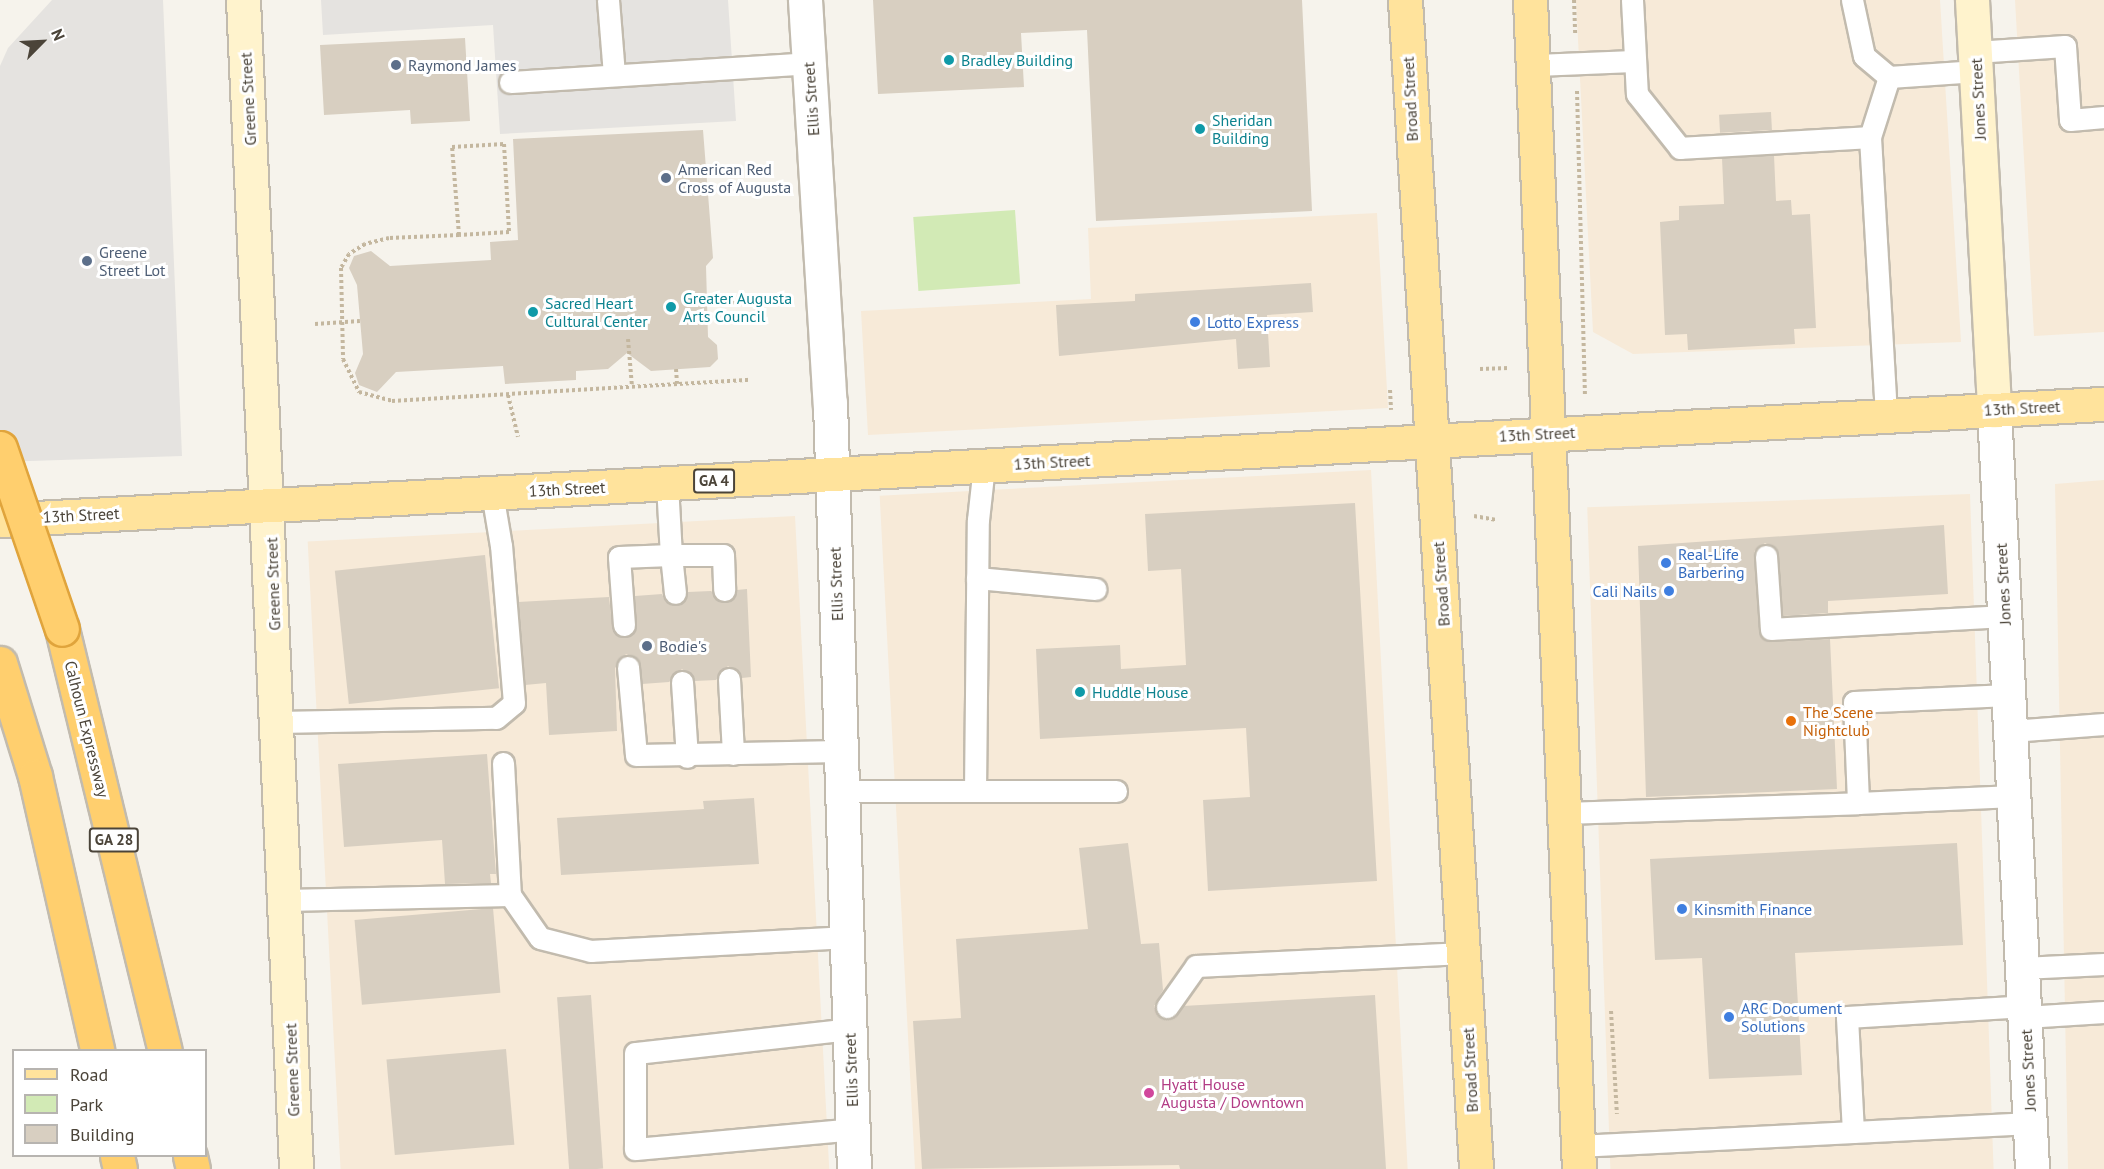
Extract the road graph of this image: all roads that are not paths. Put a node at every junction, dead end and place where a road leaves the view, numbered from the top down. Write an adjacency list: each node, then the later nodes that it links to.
1 (243, 0): 28 (main road, Greene Street)
2 (608, 0): 13 (lane)
3 (805, 0): 11 (street, Ellis Street)
4 (1404, 0): 22 (main road, Broad Street)
5 (1530, 0): 12 (main road)
6 (1632, 0): 9 (lane)
7 (1852, 0): 14 (lane)
8 (1972, 0): 10 (main road, Jones Street)
9 (1635, 61): 12 (lane); 17 (lane)
10 (1976, 62): 14 (lane); 16 (lane); 19 (main road, Jones Street)
11 (809, 63): 13 (lane); 25 (street, Ellis Street)
12 (1534, 65): 21 (main road)
13 (614, 75): 15 (lane)
14 (1889, 77): 17 (lane)
15 (510, 82)
16 (2104, 117)
17 (1870, 137): 20 (lane)
18 (2104, 404): 19 (main road, 13th Street)
19 (1994, 410): 20 (main road, 13th Street); 36 (street, Jones Street)
20 (1886, 415): 21 (main road, 13th Street)
21 (1552, 433): 22 (main road, 13th Street); 55 (main road)
22 (1428, 440): 24 (main road, 13th Street / GA 4); 59 (main road, Broad Street)
23 (0, 448): 67 (highway, Calhoun Expressway / GA 28, bridge)
24 (984, 466): 25 (main road, 13th Street / GA 4); 32 (lane)
25 (833, 475): 26 (main road, 13th Street / GA 4); 46 (street, Ellis Street)
26 (667, 484): 27 (main road, 13th Street / GA 4); 30 (lane)
27 (492, 493): 28 (main road, 13th Street / GA 4); 43 (lane)
28 (269, 504): 29 (main road, 13th Street / GA 4); 43 (main road, Greene Street)
29 (0, 520)
30 (671, 555): 34 (lane); 35 (lane); 37 (lane)
31 (1766, 556): 36 (lane)
32 (977, 578): 33 (lane); 51 (lane)
33 (1095, 589)
34 (724, 590)
35 (675, 593)
36 (2004, 616): 42 (street, Jones Street)
37 (624, 625)
38 (0, 663): 66 (highway)
39 (628, 667): 48 (lane)
40 (729, 679): 47 (lane)
41 (682, 682): 48 (lane)
42 (2008, 695): 45 (street, Jones Street); 54 (lane)
43 (278, 722): 57 (main road, Greene Street)
44 (2104, 724): 45 (lane)
45 (2010, 731): 53 (street, Jones Street)
46 (841, 751): 47 (lane); 50 (street, Ellis Street)
47 (733, 754): 48 (lane)
48 (687, 757)
49 (503, 763): 56 (lane)
50 (843, 791): 51 (lane); 58 (street, Ellis Street)
51 (975, 791): 52 (lane)
52 (1116, 791)
53 (2014, 796): 54 (lane); 61 (street, Jones Street)
54 (1858, 803): 55 (lane)
55 (1564, 813): 71 (main road)
56 (510, 895): 57 (lane); 58 (lane)
57 (285, 900): 72 (main road, Greene Street)
58 (847, 937): 65 (street, Ellis Street)
59 (1464, 953): 62 (lane); 74 (main road, Broad Street)
60 (2104, 964): 61 (lane)
61 (2022, 968): 63 (street, Jones Street)
62 (1167, 1007)
63 (2025, 1012): 64 (lane); 68 (street, Jones Street); 70 (lane)
64 (2104, 1012)
65 (850, 1029): 69 (street, Ellis Street); 69 (lane)
66 (97, 1049)
67 (165, 1049)
68 (2030, 1124): 70 (lane); 75 (street, Jones Street)
69 (853, 1129): 73 (street, Ellis Street)
70 (1853, 1132): 71 (lane)
71 (1578, 1157)
72 (296, 1169)
73 (854, 1169)
74 (1476, 1169)
75 (2032, 1169)

